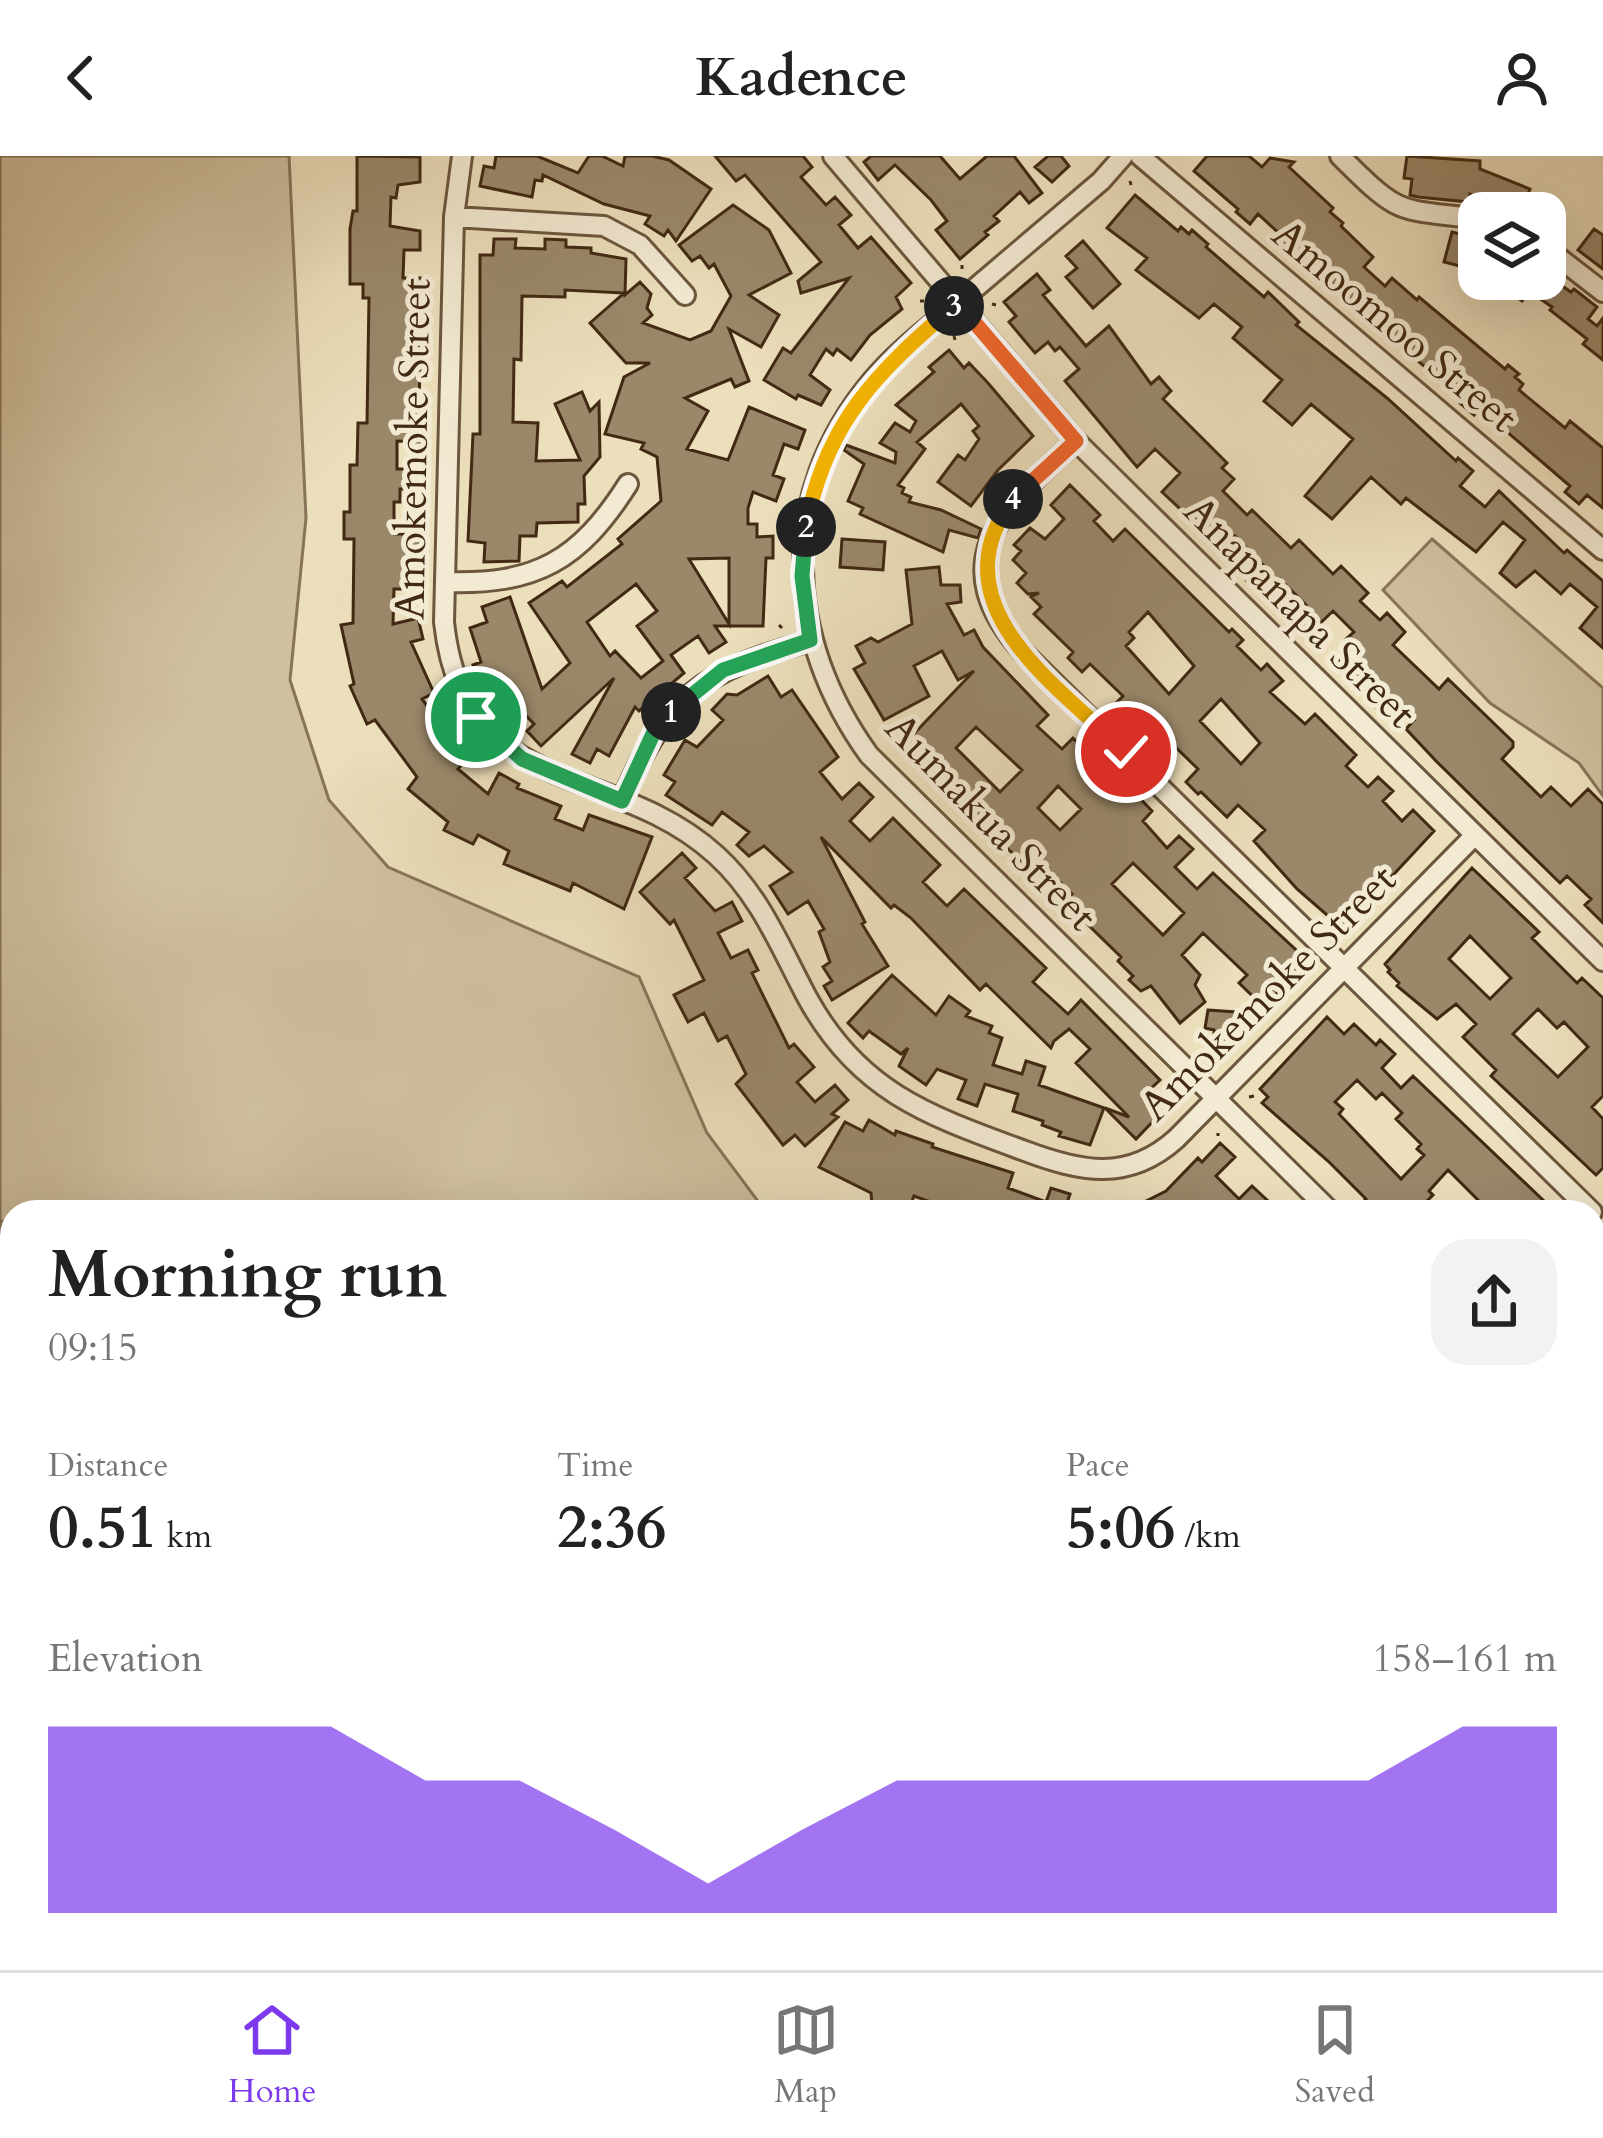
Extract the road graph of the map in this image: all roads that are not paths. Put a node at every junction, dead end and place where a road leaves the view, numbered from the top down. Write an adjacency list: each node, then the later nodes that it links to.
1 (462, 156): 7 (street, Amokemoke Street)
2 (833, 156): 11 (street)
3 (1123, 156): 11 (street, Aumakua Street)
4 (1140, 156): 14 (street, Amoomoo Street)
5 (1340, 156): 6 (street)
6 (1458, 216)
7 (454, 217): 10 (street); 15 (street, Amokemoke Street)
8 (1566, 263): 9 (street)
9 (1603, 292)
10 (685, 295)
11 (958, 303): 12 (street, Anapanapa Street); 16 (street, Aumakua Street)
12 (1076, 441): 18 (street, Anapanapa Street); 20 (street)
13 (628, 484): 15 (street)
14 (1603, 550)
15 (445, 582): 17 (street, Amokemoke Street)
16 (810, 640): 17 (street); 21 (street, Aumakua Street)
17 (622, 801): 21 (street, Amokemoke Street)
18 (1475, 835): 19 (street, Anapanapa Street); 20 (street, Amokemoke Street)
19 (1603, 961)
20 (1344, 968): 21 (street, Amokemoke Street); 23 (street)
21 (1216, 1099): 22 (street, Aumakua Street)
22 (1319, 1200)
23 (1581, 1200)

